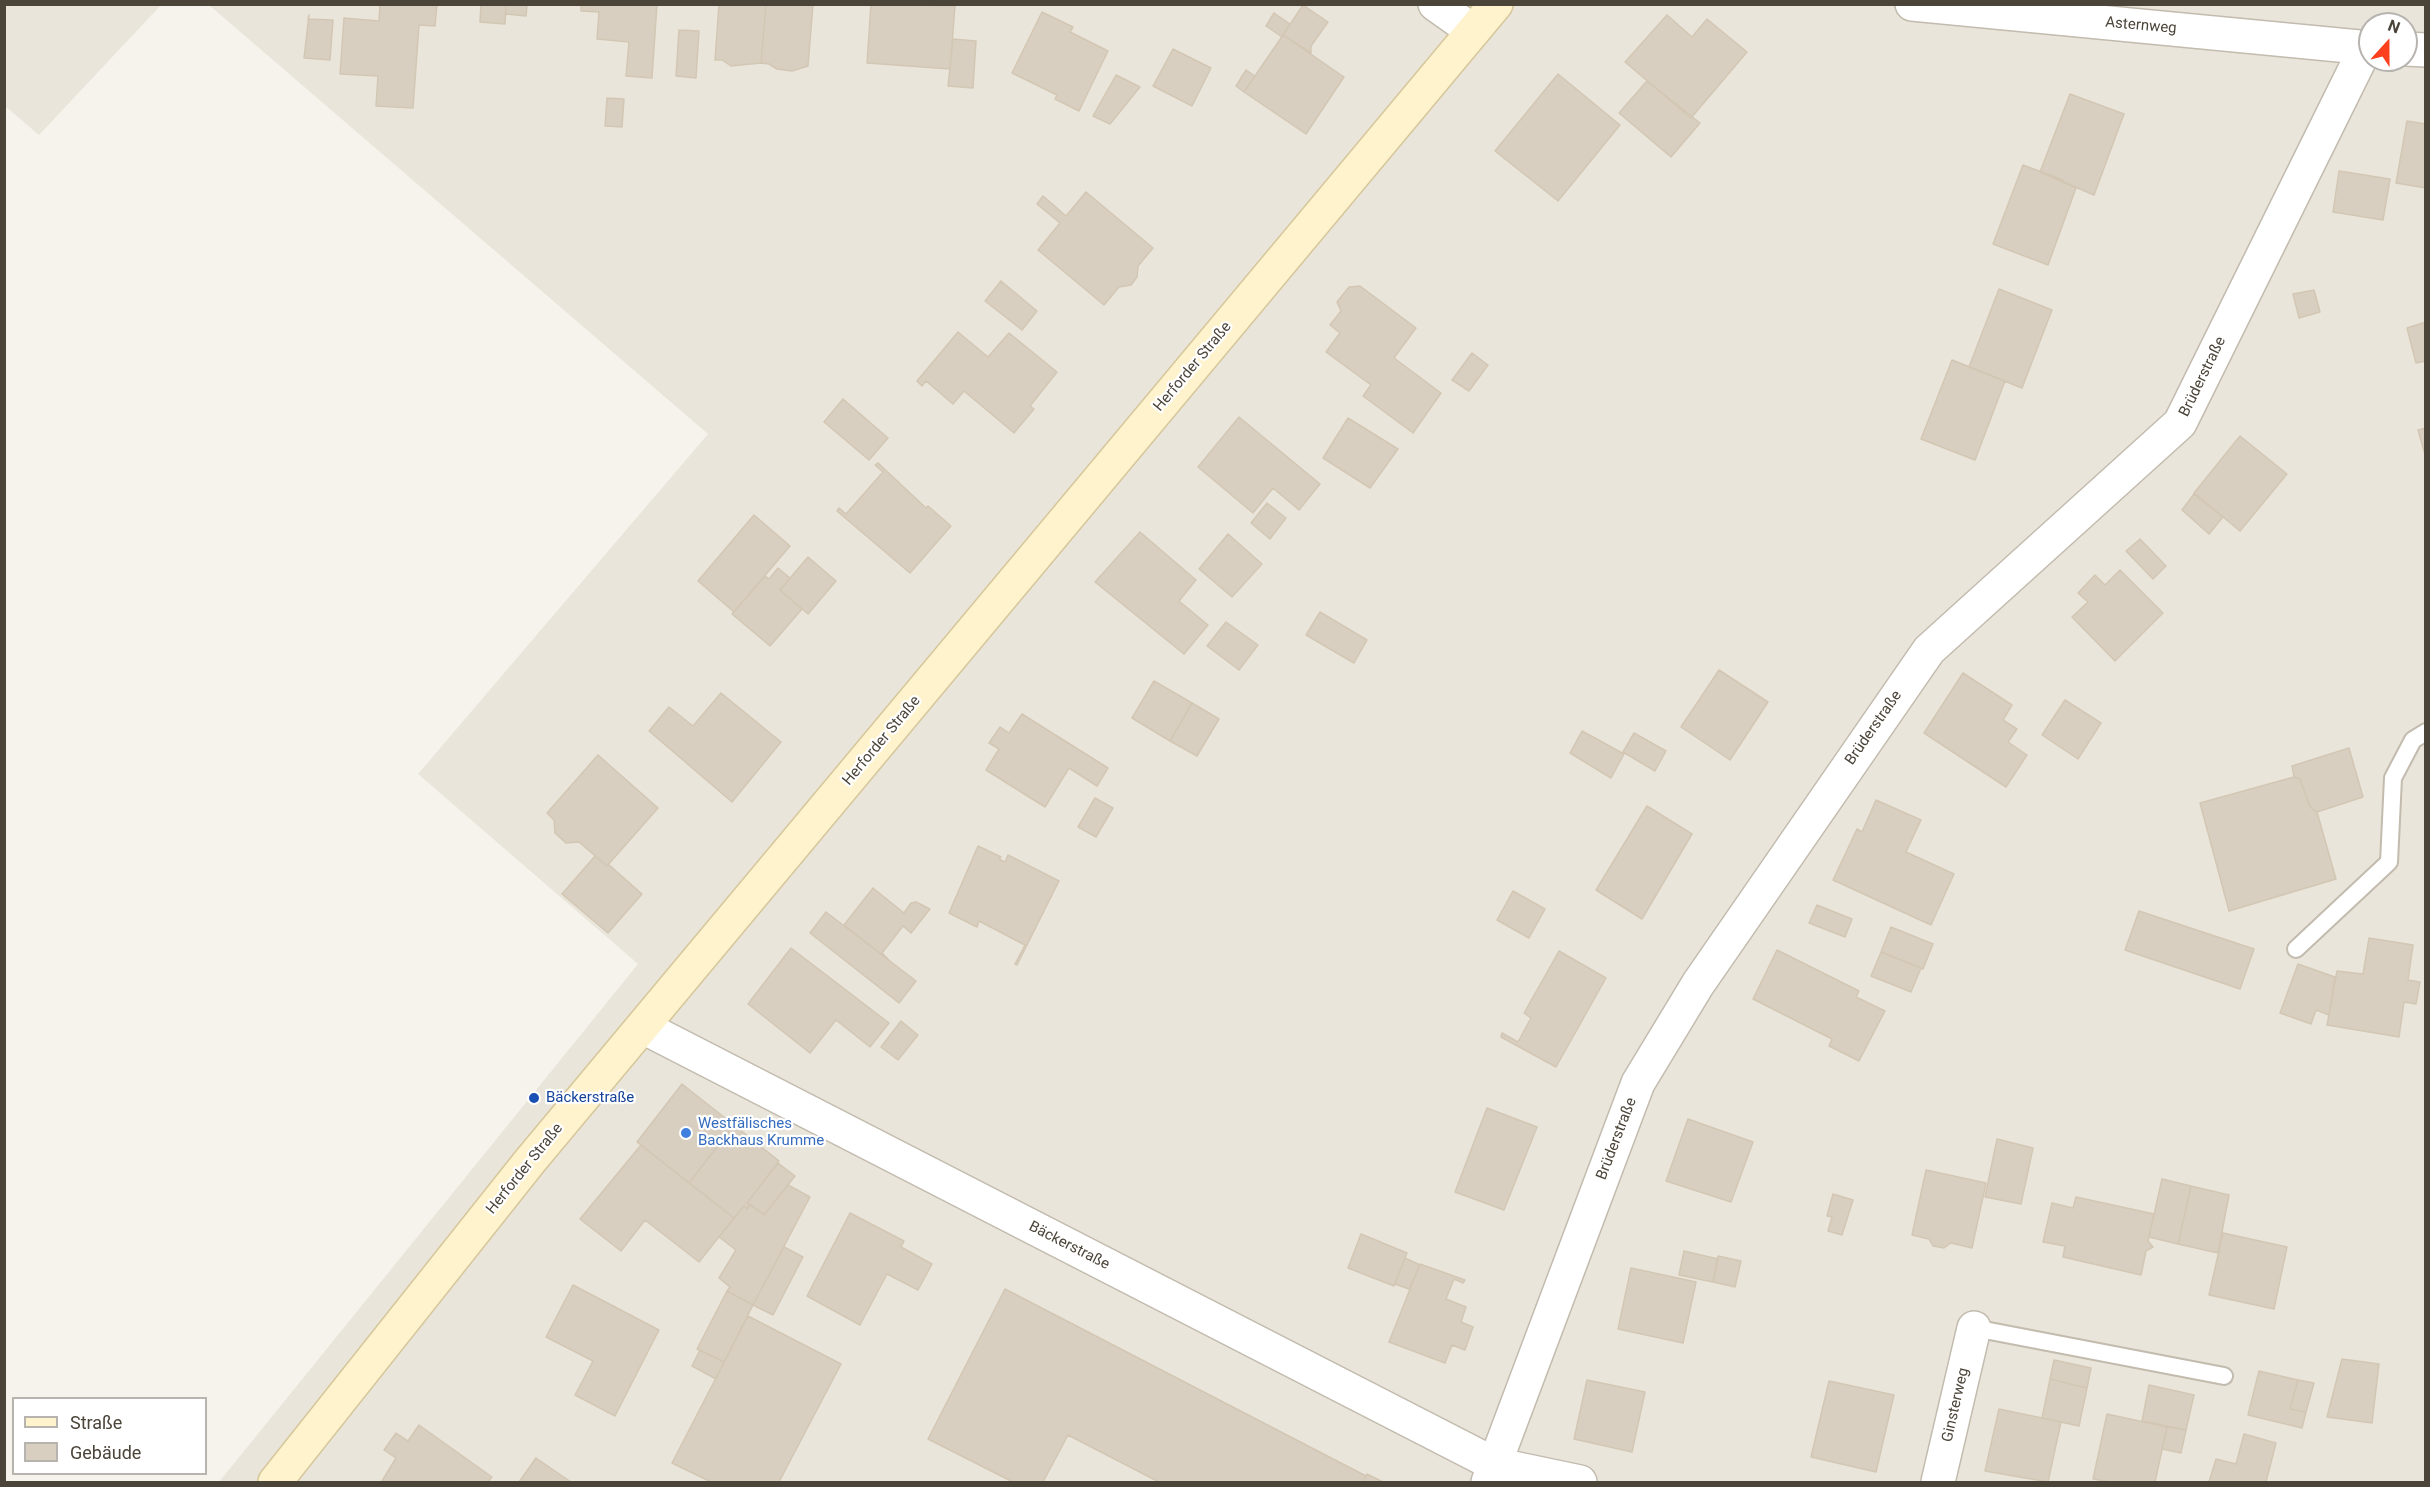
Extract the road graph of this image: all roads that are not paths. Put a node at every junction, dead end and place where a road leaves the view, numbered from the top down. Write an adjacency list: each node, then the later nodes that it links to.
1 (1435, 4): 4 (street)
2 (1496, 4): 4 (main road, Herforder Straße)
3 (1911, 4): 5 (street, Asternweg)
4 (1473, 31): 9 (main road, Herforder Straße)
5 (2358, 46)
6 (2358, 67): 12 (street, Brüderstraße)
7 (2426, 732): 8 (lane)
8 (2296, 949)
9 (643, 1027): 12 (street, Bäckerstraße); 13 (main road, Herforder Straße)
10 (1974, 1328): 11 (lane); 15 (street, Ginsterweg)
11 (2224, 1376)
12 (1491, 1473): 14 (street)
13 (275, 1482)
14 (1580, 1482)
15 (1938, 1482)

